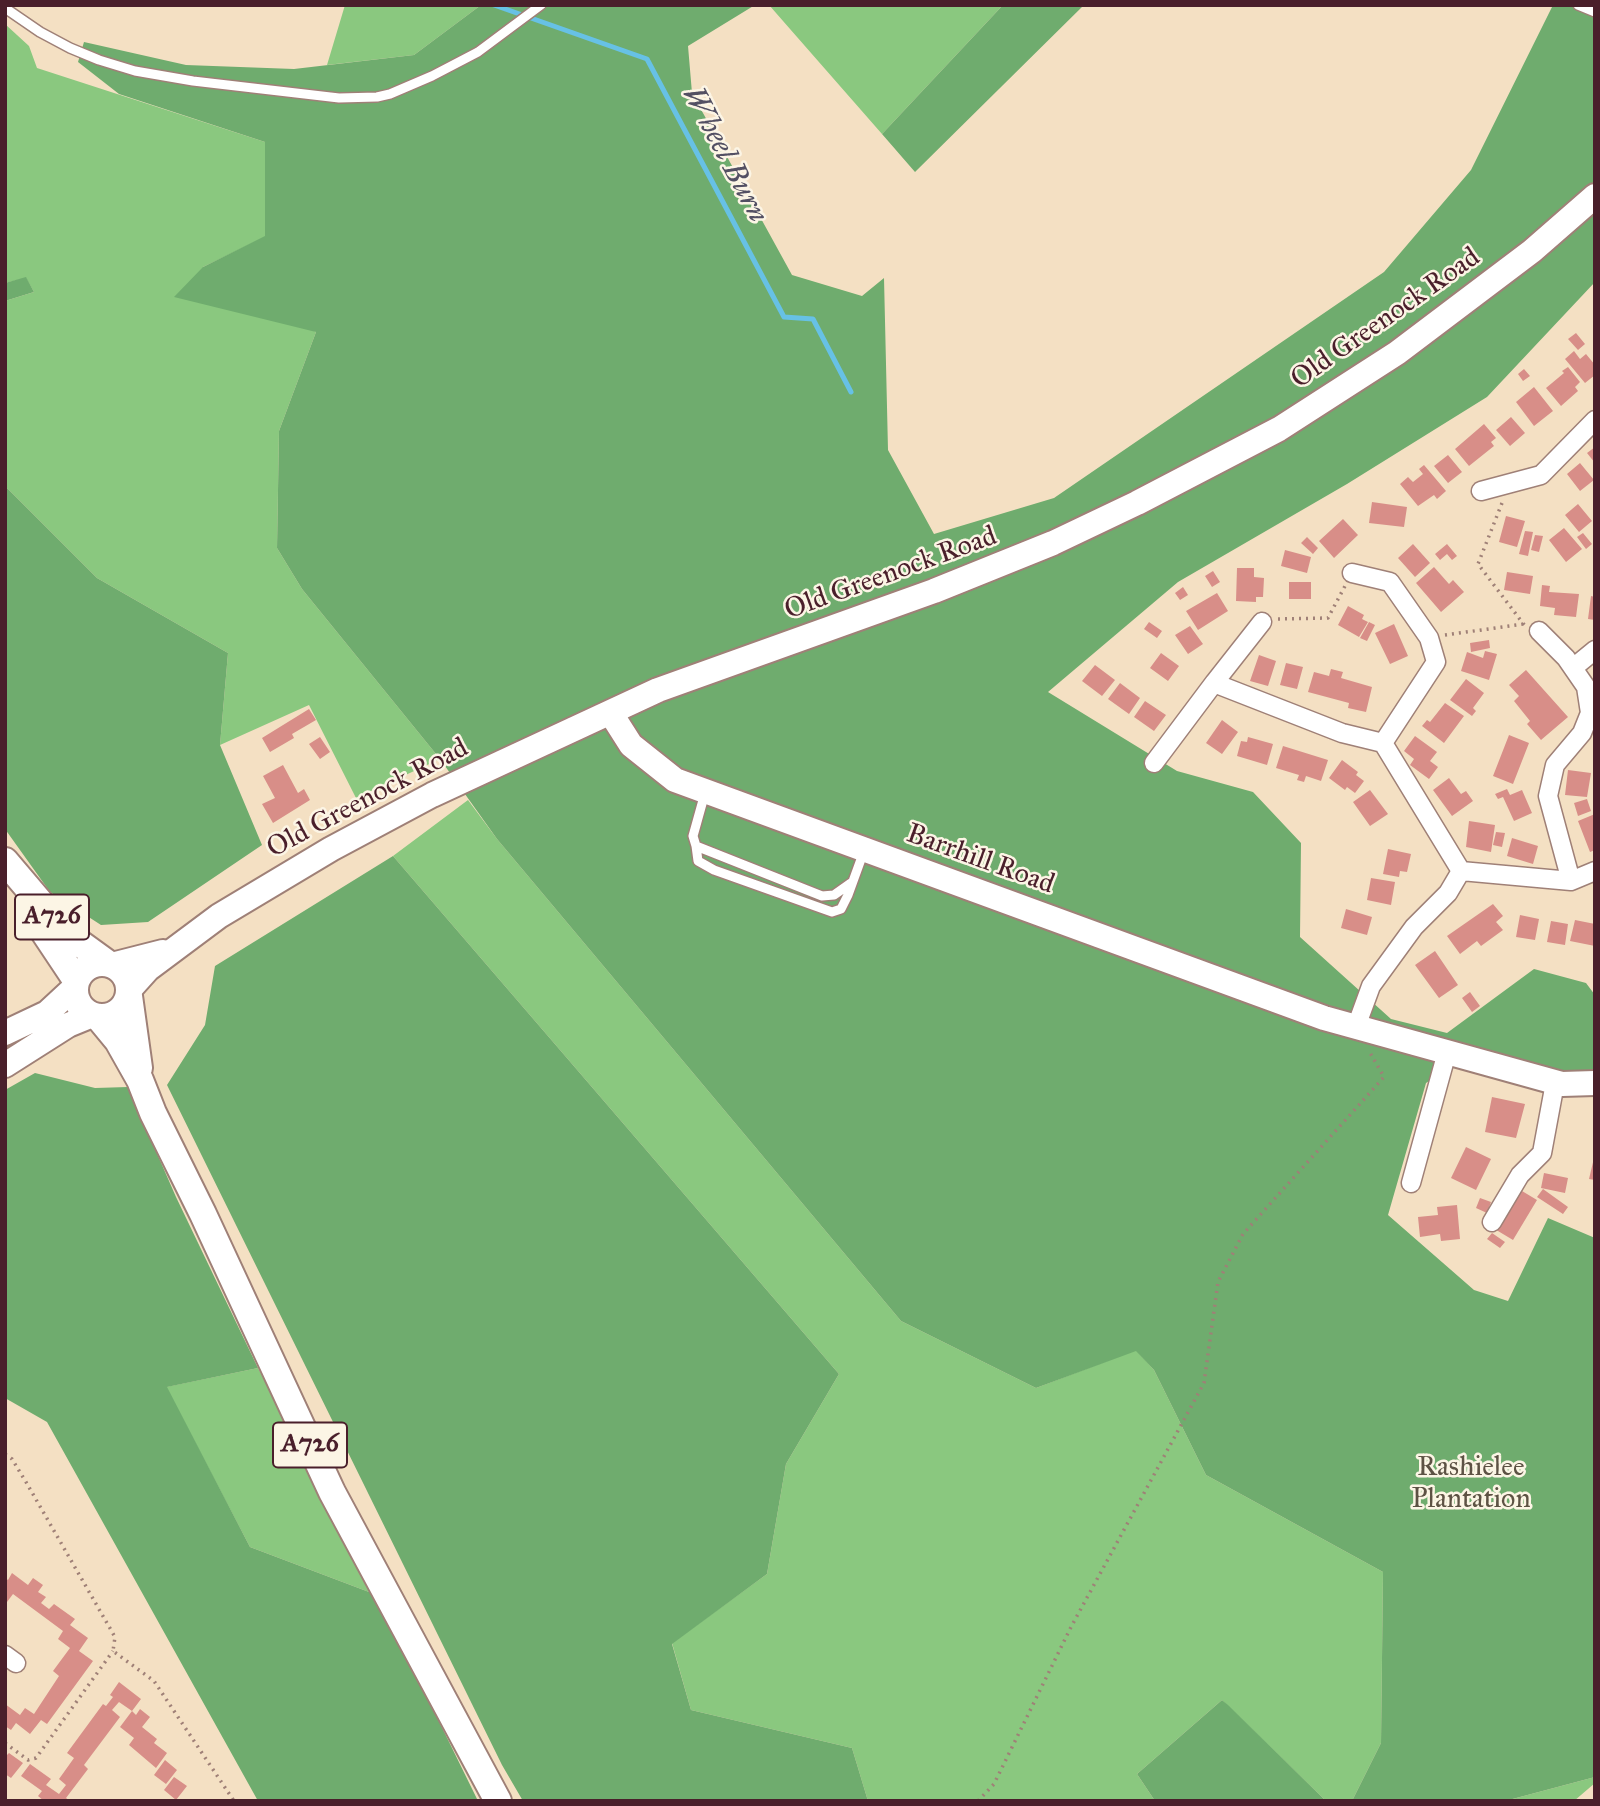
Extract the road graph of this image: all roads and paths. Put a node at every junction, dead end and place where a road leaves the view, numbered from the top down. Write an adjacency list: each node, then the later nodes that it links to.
1 (1578, 5): 4 (lane)
2 (539, 7): 3 (lane)
3 (5, 8)
4 (1595, 12)
5 (1595, 196): 16 (street, Old Greenock Road)
6 (1595, 420): 7 (street)
7 (1510, 482): 8 (street); 11 (path)
8 (1480, 491)
9 (1352, 573): 10 (path); 12 (street)
10 (1262, 622): 15 (street)
11 (1531, 629): 12 (path); 14 (street)
12 (1429, 638): 17 (street)
13 (1595, 650): 14 (street)
14 (1573, 668): 25 (street)
15 (1214, 683): 17 (street); 18 (street)
16 (610, 712): 19 (street, Barrhill Road); 27 (street, Old Greenock Road)
17 (1383, 743): 24 (street)
18 (1154, 763)
19 (705, 791): 20 (lane); 21 (street, Barrhill Road)
20 (696, 846): 26 (lane); 26 (lane)
21 (865, 849): 26 (lane); 32 (street, Barrhill Road)
22 (6, 862): 28 (main road, A726); 29 (main road, A726)
23 (1595, 871): 25 (street)
24 (1461, 872): 25 (street); 32 (street)
25 (1571, 881)
26 (851, 883)
27 (174, 948): 28 (street, Old Greenock Road); 30 (street, Old Greenock Road)
28 (110, 964): 29 (main road); 30 (main road)
29 (75, 984): 31 (main road); 33 (street)
30 (129, 992): 31 (main road); 36 (main road, A726)
31 (95, 1017): 35 (street); 36 (main road, A726)
32 (1356, 1027): 34 (street, Barrhill Road); 46 (path)
33 (5, 1033)
34 (1447, 1052): 37 (street, Barrhill Road); 39 (street)
35 (5, 1065)
36 (140, 1080): 45 (main road, A726)
37 (1555, 1083): 38 (street, Barrhill Road); 40 (street)
38 (1595, 1083)
39 (1411, 1183)
40 (1492, 1222)
41 (5, 1454): 42 (path)
42 (113, 1651): 43 (path); 44 (path)
43 (5, 1743)
44 (234, 1801)
45 (498, 1801)
46 (978, 1801)

